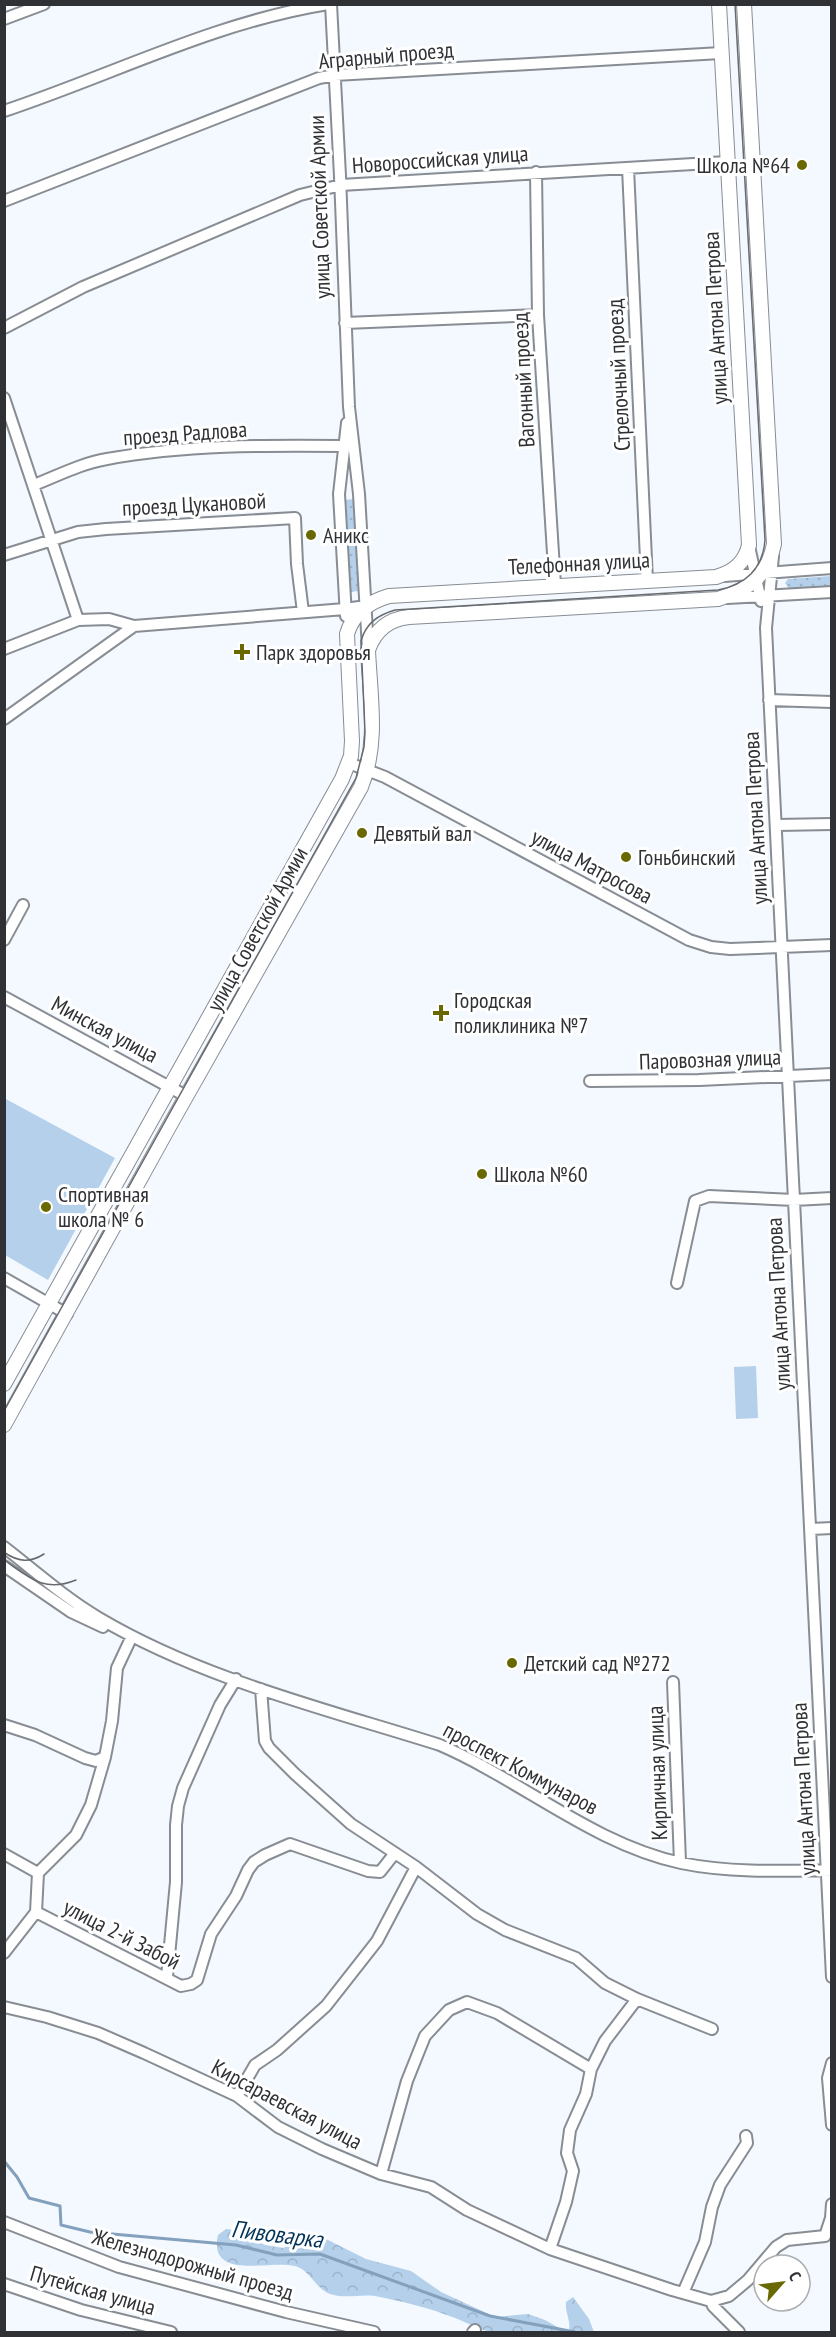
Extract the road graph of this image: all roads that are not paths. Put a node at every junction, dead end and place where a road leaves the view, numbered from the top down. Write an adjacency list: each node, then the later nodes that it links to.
1 (44, 4): 5 (street)
2 (330, 4): 7 (street, улица Советской Армии); 8 (street)
3 (719, 4): 6 (main road, улица Антона Петрова)
4 (744, 4): 26 (main road, улица Антона Петрова)
5 (4, 19)
6 (721, 53): 7 (street, Аграрный проезд); 9 (main road, улица Антона Петрова)
7 (335, 75): 12 (street, улица Советской Армии); 13 (street, Аграрный проезд)
8 (4, 111)
9 (727, 162): 10 (street, Новороссийская улица); 23 (main road, улица Антона Петрова)
10 (628, 168): 11 (street, Новороссийская улица); 28 (street, Стрелочный проезд)
11 (536, 172): 12 (street, Новороссийская улица); 14 (street, Вагонный проезд)
12 (341, 185): 15 (street, улица Советской Армии); 16 (street, Новороссийская улица)
13 (4, 201)
14 (538, 315): 15 (street); 29 (street, Вагонный проезд)
15 (345, 323): 18 (street, улица Советской Армии)
16 (4, 328)
17 (4, 398): 19 (street)
18 (349, 407): 20 (street, улица Советской Армии); 34 (street, улица Советской Армии)
19 (7, 418): 21 (street)
20 (344, 446): 21 (street, проезд Радлова); 34 (street, улица Советской Армии)
21 (34, 484): 22 (street)
22 (51, 542): 24 (street, проезд Цукановой); 33 (street, проезд Цукановой); 35 (street)
23 (749, 545): 26 (street, улица Антона Петрова); 27 (main road)
24 (4, 555)
25 (831, 568): 26 (street, Телефонная улица)
26 (762, 574): 27 (street, Телефонная улица); 31 (street, улица Антона Петрова); 31 (street, улица Антона Петрова); 32 (main road)
27 (717, 577): 28 (main road, Телефонная улица)
28 (647, 580): 29 (main road, Телефонная улица)
29 (555, 585): 34 (main road, Телефонная улица)
30 (831, 592): 31 (street, Телефонная улица)
31 (764, 596): 32 (street, Телефонная улица); 40 (street, улица Антона Петрова)
32 (718, 598): 36 (main road, Телефонная улица)
33 (303, 612): 34 (street, Телефонная улица); 37 (street, Телефонная улица)
34 (358, 613): 36 (street); 39 (street, улица Советской Армии); 43 (main road, улица Советской Армии)
35 (78, 620): 37 (street, Телефонная улица); 38 (street, Телефонная улица)
36 (388, 622): 39 (main road)
37 (134, 626): 42 (street)
38 (4, 650)
39 (368, 650): 44 (main road, улица Советской Армии)
40 (769, 700): 41 (street); 46 (street, улица Антона Петрова)
41 (831, 702)
42 (4, 719)
43 (349, 763): 44 (street, улица Матросова); 51 (main road, улица Советской Армии)
44 (368, 769): 50 (street, улица Матросова); 52 (main road, улица Советской Армии)
45 (831, 824): 46 (street)
46 (777, 825): 50 (street, улица Антона Петрова)
47 (23, 905): 48 (street)
48 (4, 940)
49 (831, 945): 50 (street, улица Матросова)
50 (783, 947): 55 (street, улица Антона Петрова)
51 (247, 950): 52 (street); 57 (main road, улица Советской Армии)
52 (264, 959): 58 (main road, улица Советской Армии)
53 (4, 997): 57 (street, Минская улица)
54 (831, 1074): 55 (street, Паровозная улица)
55 (789, 1076): 56 (street, Паровозная улица); 60 (street, улица Антона Петрова)
56 (590, 1081)
57 (170, 1086): 58 (street, Минская улица); 63 (main road, улица Советской Армии)
58 (186, 1096): 64 (main road, улица Советской Армии)
59 (831, 1197): 60 (street)
60 (794, 1200): 62 (street); 69 (street, улица Антона Петрова)
61 (4, 1278): 63 (street)
62 (677, 1283)
63 (49, 1304): 64 (street); 65 (main road, улица Советской Армии)
64 (67, 1314): 66 (main road, улица Советской Армии)
65 (4, 1384)
66 (9, 1406): 67 (main road, улица Советской Армии)
67 (4, 1425)
68 (831, 1528): 69 (street)
69 (811, 1529): 82 (street, улица Антона Петрова)
70 (4, 1547): 72 (street, проспект Коммунаров)
71 (4, 1566): 72 (street, проспект Коммунаров)
72 (132, 1636): 73 (street, проспект Коммунаров); 77 (street)
73 (236, 1679): 75 (street, проспект Коммунаров); 86 (street)
74 (672, 1682): 80 (street, Кирпичная улица)
75 (261, 1689): 78 (street); 80 (street, проспект Коммунаров)
76 (4, 1725): 77 (street)
77 (105, 1757): 83 (street)
78 (395, 1853): 81 (street); 86 (street, улица 2-й Забой)
79 (4, 1854): 83 (street)
80 (680, 1862): 82 (street, проспект Коммунаров)
81 (416, 1867): 88 (street); 93 (street)
82 (830, 1870): 87 (street, улица Антона Петрова)
83 (38, 1873): 84 (street)
84 (36, 1912): 85 (street); 86 (street, улица 2-й Забой)
85 (4, 1953)
86 (167, 1977)
87 (831, 1977)
88 (637, 1999): 90 (street); 92 (street)
89 (4, 2007): 93 (street, Кирсараевская улица)
90 (712, 2029)
91 (831, 2062): 94 (street)
92 (591, 2069): 96 (street); 100 (street)
93 (237, 2096): 96 (street, Кирсараевская улица)
94 (831, 2125)
95 (746, 2136): 102 (street)
96 (381, 2174): 100 (street, Кирсараевская улица)
97 (831, 2204): 99 (street)
98 (4, 2222): 105 (street, Железнодорожный проезд)
99 (828, 2239): 103 (street)
100 (550, 2249): 102 (street, Кирсараевская улица)
101 (4, 2284): 104 (street, Путейская улица)
102 (683, 2293): 103 (street, Кирсараевская улица)
103 (711, 2301): 106 (street)
104 (171, 2332)
105 (374, 2332)
106 (739, 2332)

